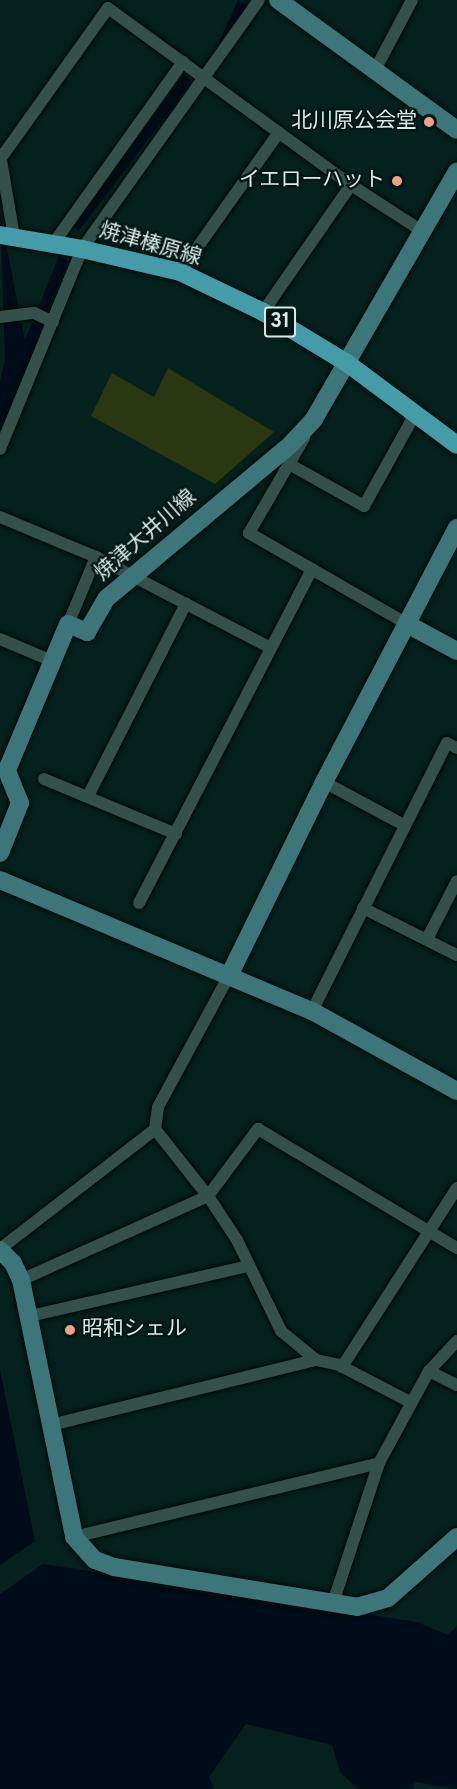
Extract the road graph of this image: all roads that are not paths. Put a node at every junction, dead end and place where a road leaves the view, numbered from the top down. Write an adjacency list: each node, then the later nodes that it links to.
1 (260, 0): 6 (street)
2 (278, 0): 5 (street)
3 (412, 0): 5 (street)
4 (183, 62): 6 (street); 9 (street); 14 (street)
5 (375, 70): 7 (street)
6 (204, 77): 8 (street); 14 (street)
7 (457, 130)
8 (279, 132): 11 (street); 15 (street)
9 (1, 156): 13 (street)
10 (457, 171): 12 (street, 焼津大井川線)
11 (351, 185): 12 (street); 16 (street)
12 (422, 231): 19 (street, 焼津大井川線)
13 (7, 236): 14 (main road, 焼津榛原線 / 31)
14 (69, 247): 15 (main road, 焼津榛原線 / 31); 18 (street)
15 (180, 272): 16 (main road, 焼津榛原線 / 31)
16 (263, 312): 19 (main road, 焼津榛原線 / 31)
17 (0, 317): 18 (street)
18 (51, 321): 23 (street)
19 (346, 363): 20 (main road, 焼津榛原線 / 31); 21 (street, 焼津大井川線)
20 (415, 414): 22 (main road, 焼津榛原線 / 31); 24 (street)
21 (314, 419): 24 (street); 29 (street, 焼津大井川線)
22 (457, 445)
23 (0, 449)
24 (289, 464): 28 (street)
25 (0, 517): 27 (street)
26 (457, 528): 32 (street)
27 (96, 557): 29 (street); 31 (street)
28 (312, 569): 32 (street); 34 (street)
29 (130, 576): 30 (street); 31 (street, 焼津大井川線)
30 (186, 604): 34 (street); 40 (street)
31 (68, 624): 36 (street)
32 (407, 624): 35 (street); 39 (street)
33 (0, 639): 36 (street)
34 (269, 647): 42 (street)
35 (457, 651)
36 (52, 661): 43 (street)
37 (457, 748): 41 (street)
38 (44, 778): 40 (street)
39 (324, 782): 41 (street); 50 (street)
40 (88, 796): 42 (street)
41 (404, 825): 47 (street)
42 (176, 834): 46 (street)
43 (0, 853)
44 (0, 880): 50 (street)
45 (457, 881): 48 (street)
46 (139, 903)
47 (363, 908): 48 (street); 51 (street)
48 (427, 939): 49 (street)
49 (457, 956)
50 (230, 974): 51 (street); 53 (street)
51 (312, 1011): 52 (street)
52 (457, 1091)
53 (154, 1130): 55 (street); 58 (street)
54 (457, 1188): 56 (street)
55 (208, 1196): 56 (street); 59 (street); 60 (street)
56 (429, 1231): 57 (street); 64 (street)
57 (457, 1248)
58 (0, 1250): 60 (street)
59 (249, 1266): 61 (street); 63 (street)
60 (21, 1280): 61 (street)
61 (30, 1316): 68 (street)
62 (457, 1341): 65 (street)
63 (316, 1360): 64 (street); 68 (street)
64 (342, 1367): 67 (street)
65 (429, 1371): 66 (street); 67 (street)
66 (457, 1385)
67 (410, 1402): 69 (street)
68 (51, 1425): 70 (street)
69 (379, 1463): 70 (street); 72 (street)
70 (74, 1537): 72 (street)
71 (457, 1537): 72 (street)
72 (333, 1603)

